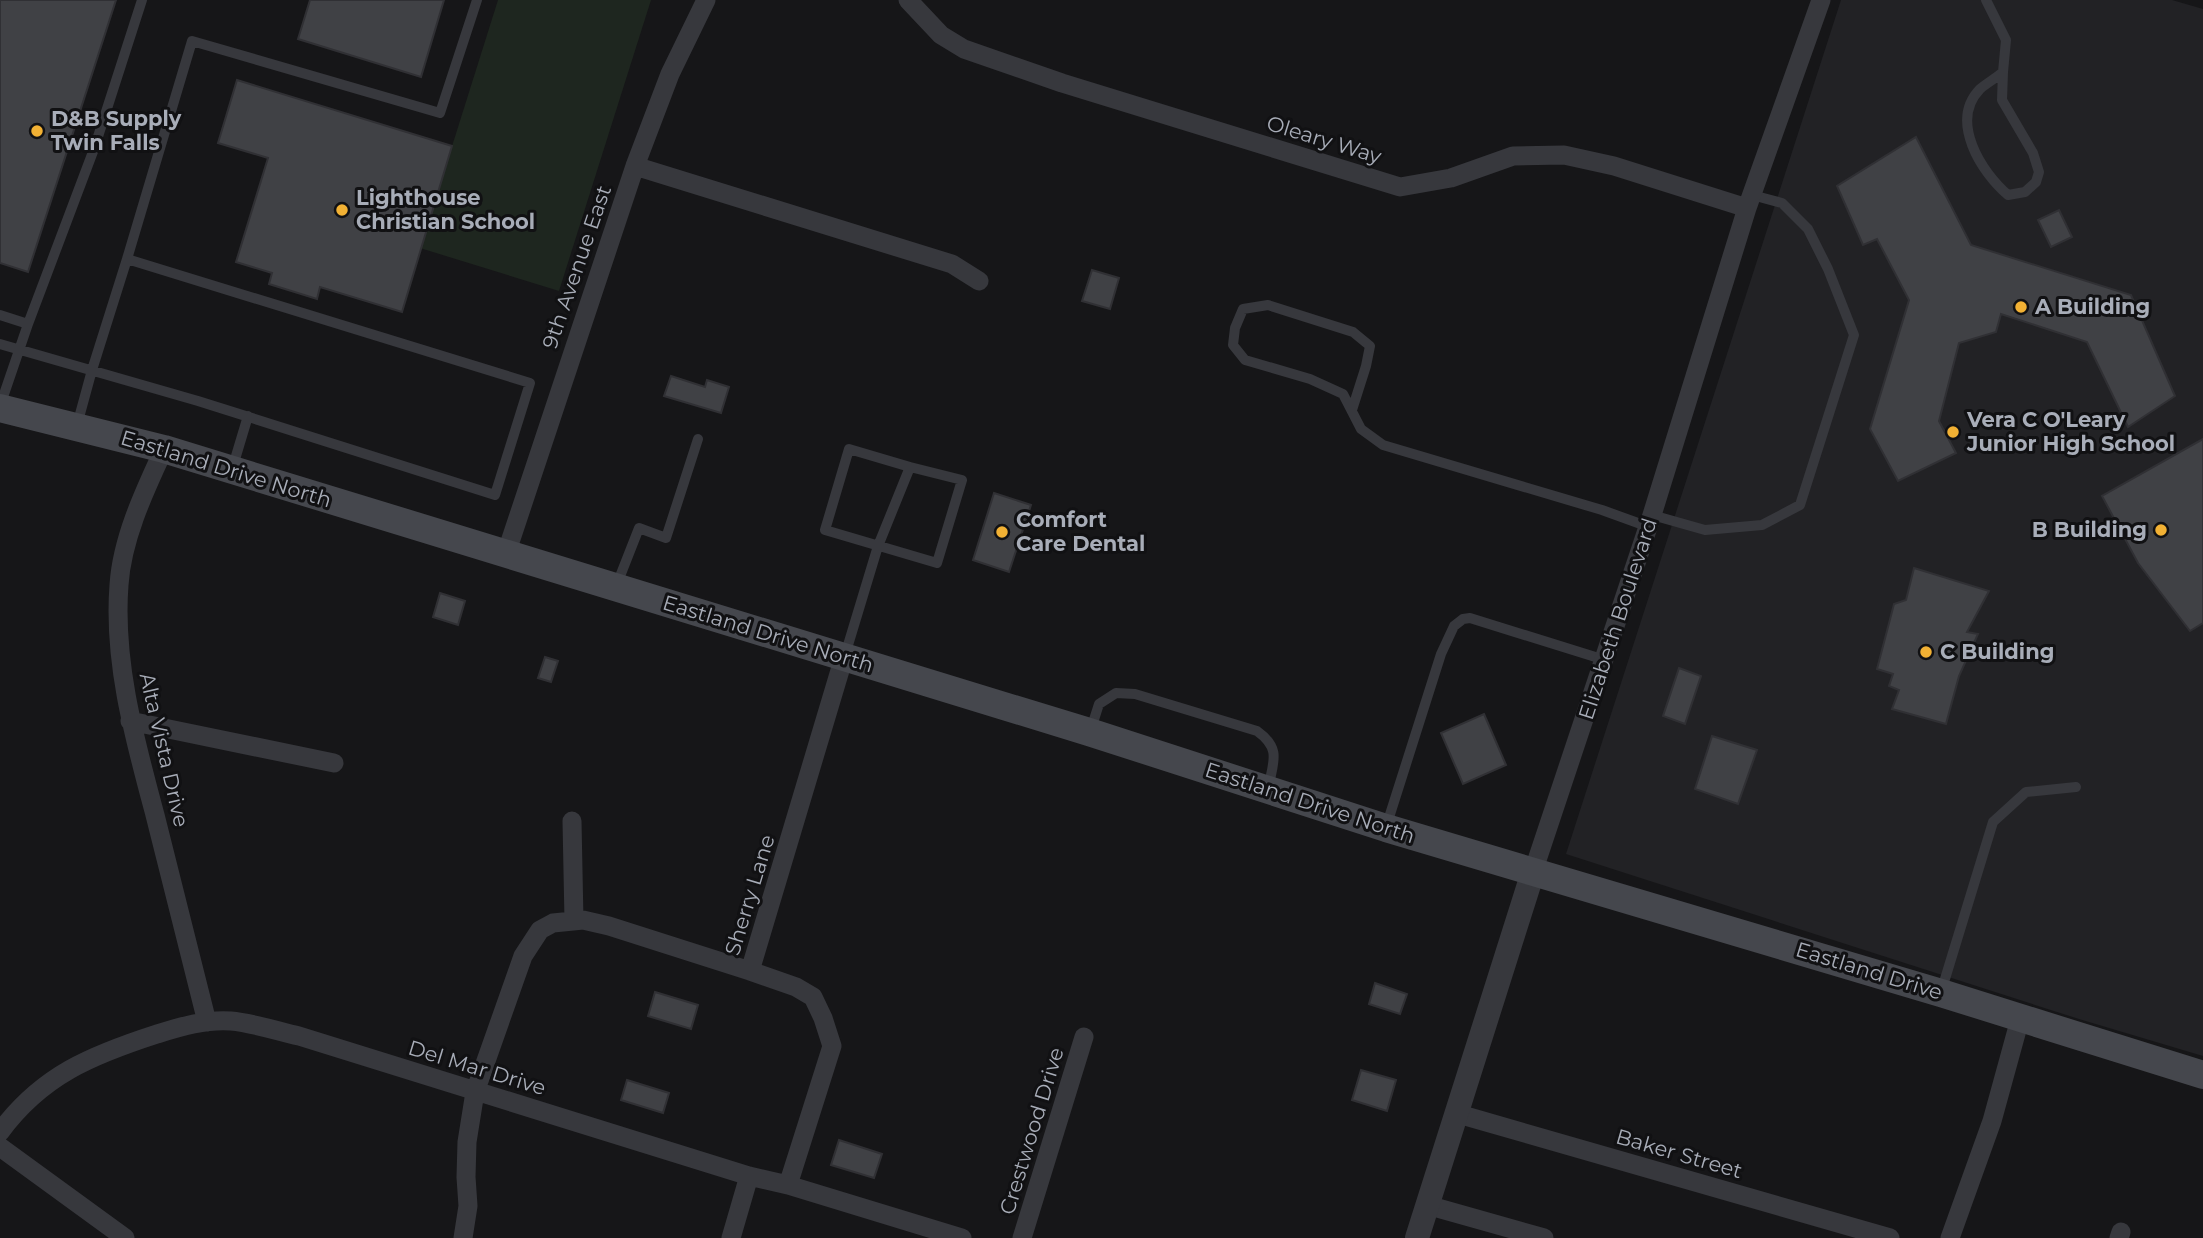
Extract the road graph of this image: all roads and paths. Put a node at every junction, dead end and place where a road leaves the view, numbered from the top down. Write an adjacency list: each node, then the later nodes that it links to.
1 (142, 0): 13 (lane)
2 (477, 0): 10 (lane)
3 (706, 0): 8 (street, 9th Avenue East)
4 (908, 0): 9 (street, Oleary Way)
5 (1986, 0): 7 (lane)
6 (1819, 1): 9 (street, Elizabeth Boulevard)
7 (2003, 72): 7 (lane)
8 (635, 166): 11 (street); 27 (street, 9th Avenue East)
9 (1750, 201): 25 (street, Elizabeth Boulevard); 25 (lane)
10 (127, 259): 16 (lane); 19 (lane)
11 (979, 281)
12 (0, 314): 13 (lane)
13 (28, 324): 15 (lane)
14 (0, 344): 15 (lane)
15 (20, 350): 16 (lane); 17 (lane)
16 (92, 370): 19 (lane); 20 (lane)
17 (0, 407): 20 (main road, Eastland Drive North)
18 (1352, 410): 18 (lane); 25 (lane)
19 (248, 416): 24 (lane)
20 (77, 426): 22 (main road, Eastland Drive North)
21 (698, 439): 28 (lane)
22 (164, 449): 24 (main road, Eastland Drive North); 31 (street, Alta Vista Drive)
23 (910, 467): 26 (lane); 26 (lane); 26 (lane)
24 (232, 470): 27 (main road, Eastland Drive North)
25 (1650, 521): 30 (street, Elizabeth Boulevard)
26 (878, 547): 29 (lane)
27 (506, 554): 28 (main road, Eastland Drive North)
28 (616, 588): 29 (main road, Eastland Drive North)
29 (844, 657): 32 (main road, Eastland Drive North); 40 (street, Sherry Lane)
30 (1605, 660): 37 (lane); 38 (street, Elizabeth Boulevard)
31 (131, 721): 33 (street); 43 (street, Alta Vista Drive)
32 (1089, 732): 35 (main road, Eastland Drive North); 35 (lane)
33 (334, 763)
34 (2076, 787): 41 (lane)
35 (1268, 789): 37 (main road, Eastland Drive North)
36 (572, 821): 39 (street)
37 (1386, 828): 38 (main road, Eastland Drive North)
38 (1534, 873): 41 (main road, Eastland Drive); 47 (street, Elizabeth Boulevard)
39 (574, 921): 40 (street); 46 (street)
40 (750, 971): 51 (street, Sherry Lane)
41 (1941, 992): 42 (main road, Eastland Drive)
42 (2020, 1019): 45 (main road, Eastland Drive); 61 (street)
43 (207, 1022): 46 (street, Del Mar Drive); 48 (street, Del Mar Drive)
44 (1084, 1037): 57 (street, Crestwood Drive)
45 (2203, 1075)
46 (475, 1092): 50 (street, Del Mar Drive); 54 (street)
47 (1455, 1113): 52 (street, Elizabeth Boulevard); 60 (street, Baker Street)
48 (0, 1132)
49 (0, 1147): 53 (street)
50 (749, 1176): 51 (street, Del Mar Drive); 55 (street)
51 (788, 1185): 56 (street, Del Mar Drive)
52 (1427, 1205): 58 (street, Elizabeth Boulevard); 59 (street)
53 (125, 1238)
54 (463, 1238)
55 (731, 1238)
56 (962, 1238)
57 (1022, 1238)
58 (1417, 1238)
59 (1544, 1238)
60 (1890, 1238)
61 (1950, 1238)

